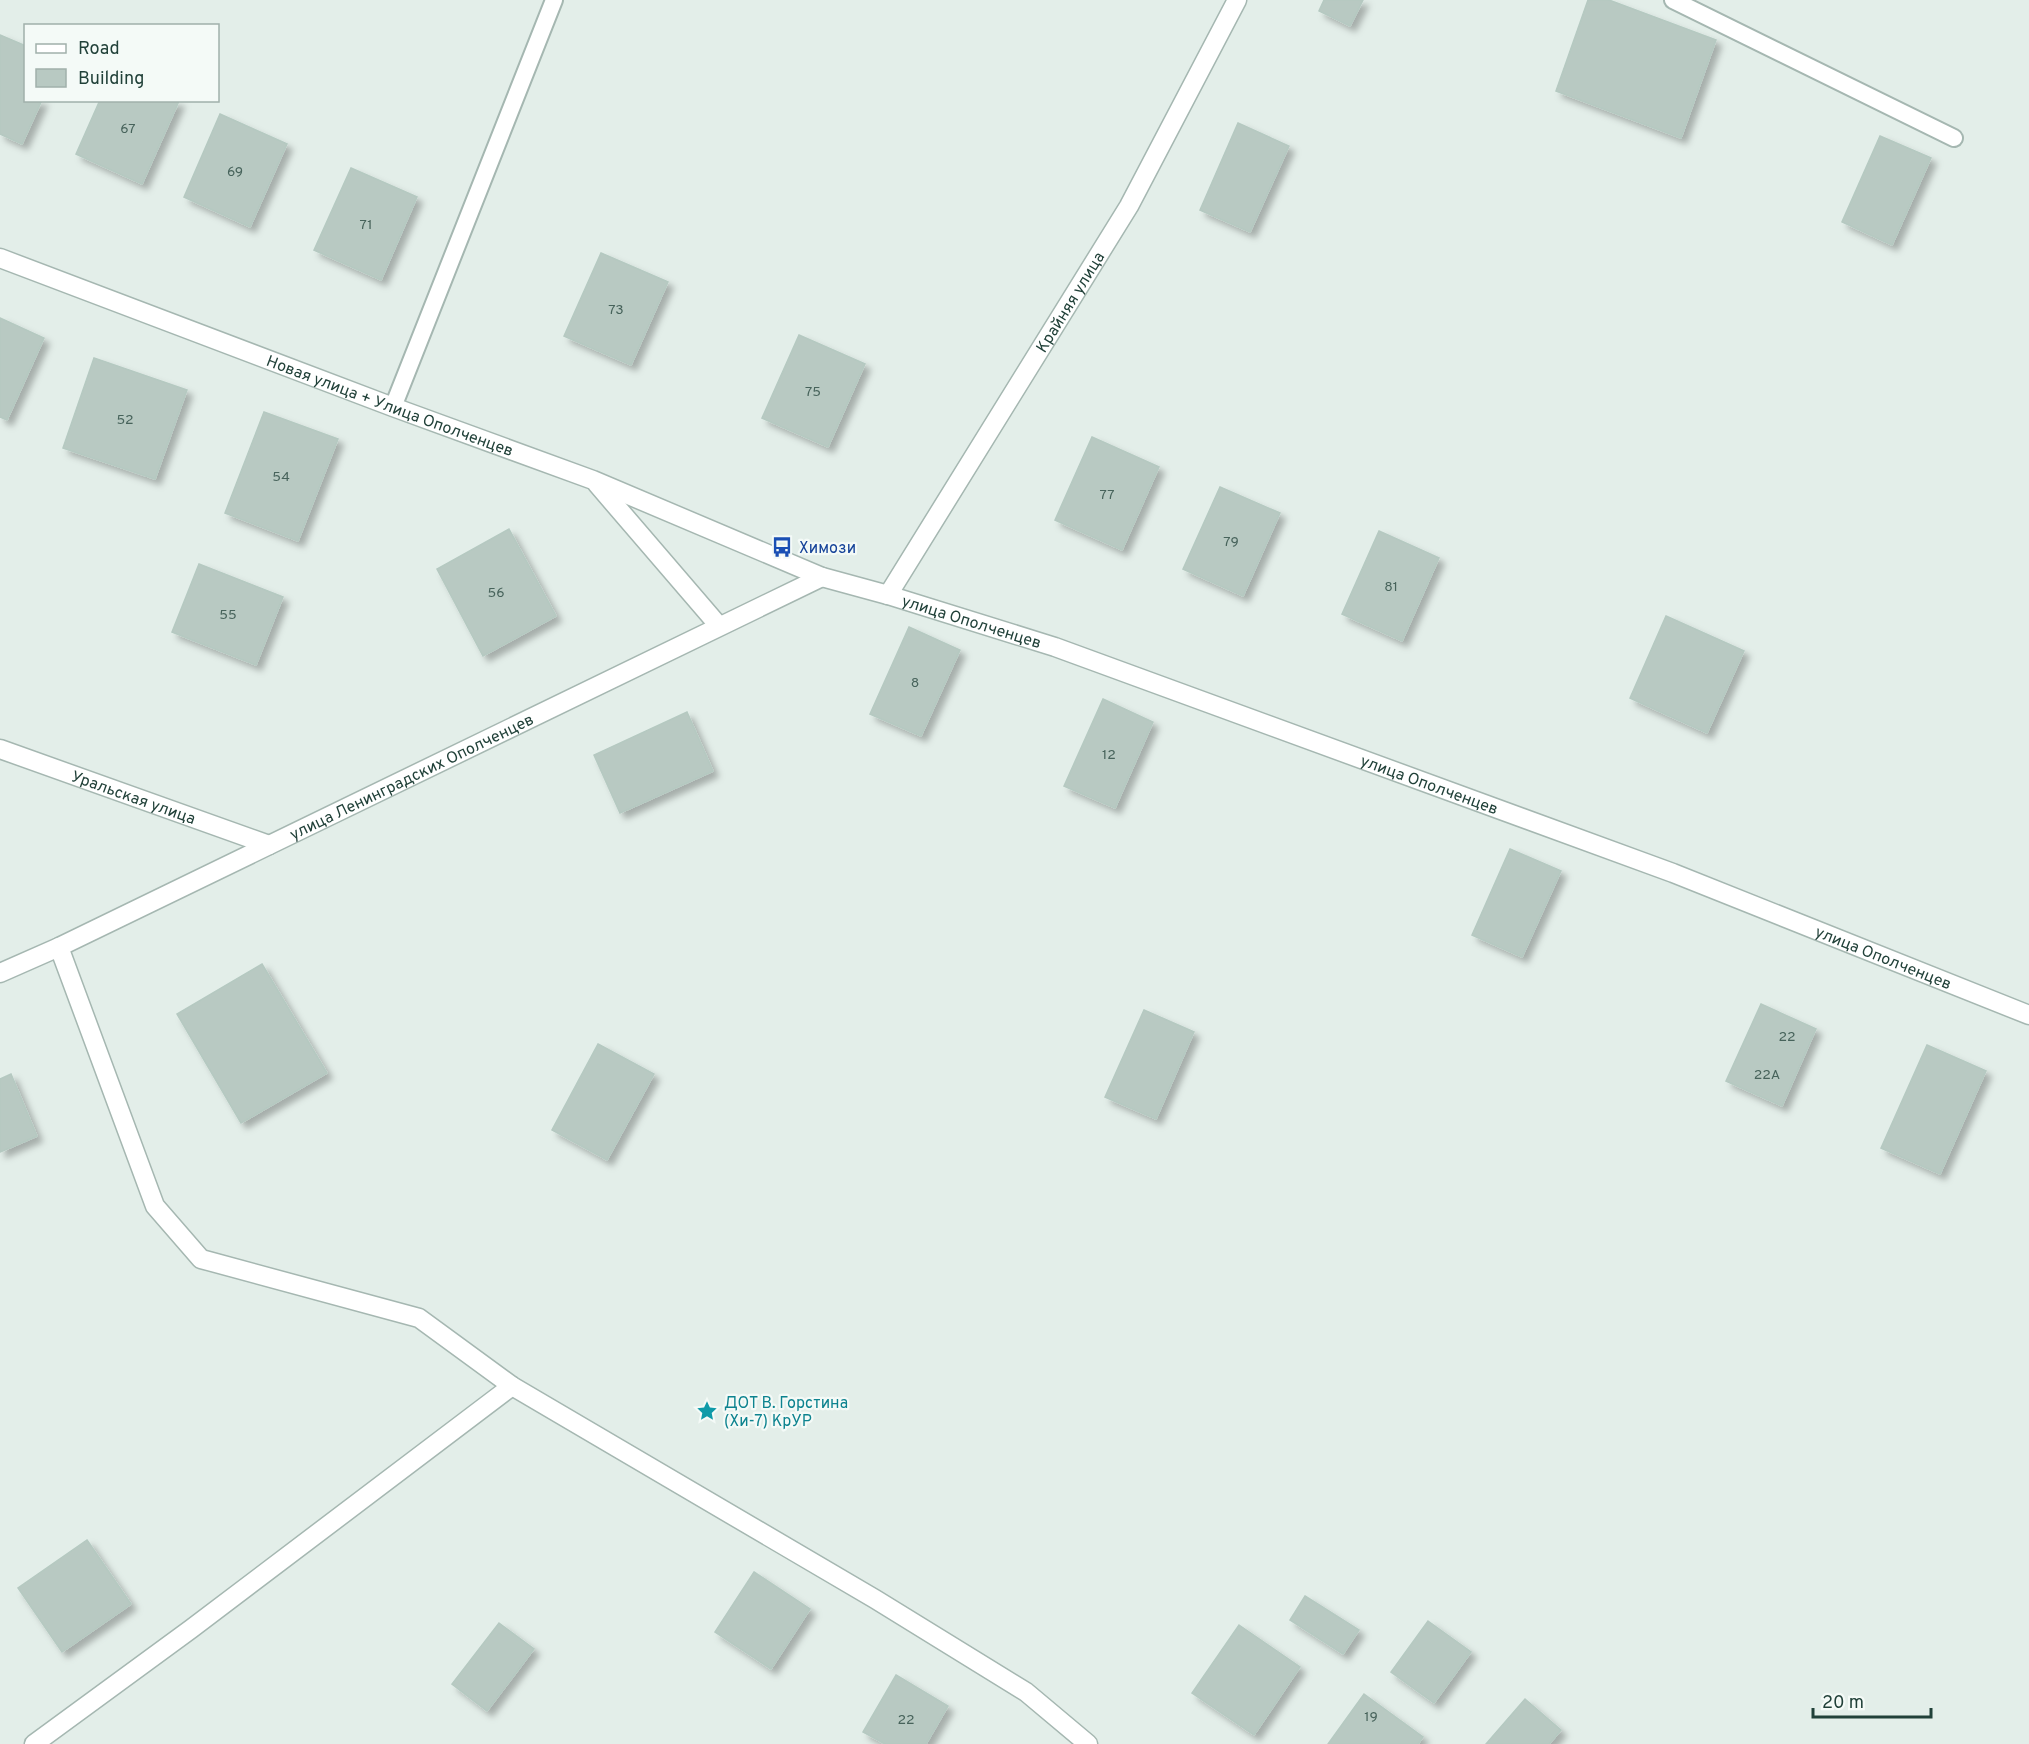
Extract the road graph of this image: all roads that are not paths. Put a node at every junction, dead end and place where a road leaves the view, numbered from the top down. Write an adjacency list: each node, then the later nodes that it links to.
1 (554, 0): 6 (lane)
2 (1237, 0): 10 (street, Крайняя улица)
3 (1673, 0): 4 (lane)
4 (1954, 138)
5 (0, 258): 6 (street, Новая улица + Улица Ополченцев)
6 (393, 407): 7 (street, Новая улица + Улица Ополченцев)
7 (593, 480): 8 (street, Новая улица + Улица Ополченцев); 11 (street)
8 (777, 558): 9 (street, улица Ополченцев)
9 (822, 577): 10 (street, улица Ополченцев); 11 (street, улица Ленинградских Ополченцев)
10 (888, 595): 16 (street, улица Ополченцев)
11 (719, 626): 13 (street, улица Ленинградских Ополченцев)
12 (0, 749): 13 (street, Уральская улица)
13 (269, 845): 14 (street, улица Ленинградских Ополченцев)
14 (59, 947): 15 (street, улица Ленинградских Ополченцев); 17 (street)
15 (0, 973)
16 (2029, 1015)
17 (512, 1386): 18 (street); 19 (street)
18 (34, 1744)
19 (1088, 1744)

